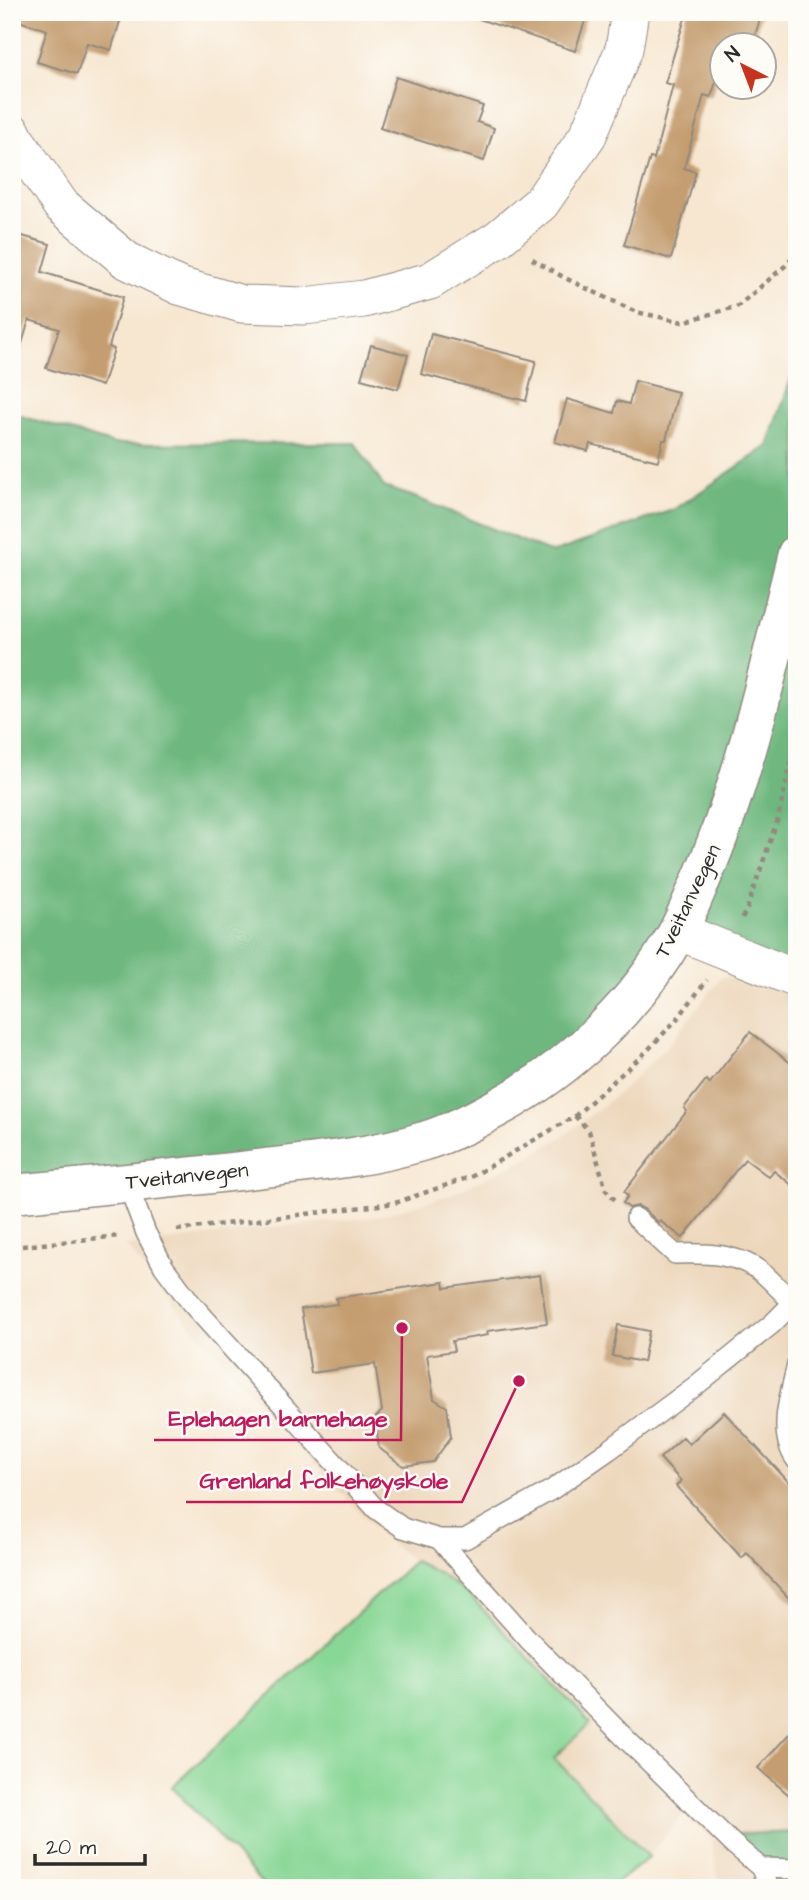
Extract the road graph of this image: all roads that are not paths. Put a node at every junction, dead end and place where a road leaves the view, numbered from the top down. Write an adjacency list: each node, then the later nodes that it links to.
1 (630, 12): 2 (street)
2 (12, 132)
3 (797, 554): 4 (main road, Tveitanvegen)
4 (678, 931): 5 (street); 6 (main road, Tveitanvegen)
5 (797, 979)
6 (127, 1183): 7 (main road, Tveitanvegen); 12 (lane)
7 (12, 1194)
8 (636, 1219): 9 (lane)
9 (796, 1303): 12 (lane)
10 (797, 1365): 11 (lane)
11 (797, 1461)
12 (439, 1539): 13 (lane)
13 (761, 1868): 14 (lane); 15 (lane)
14 (797, 1869)
15 (768, 1888)

